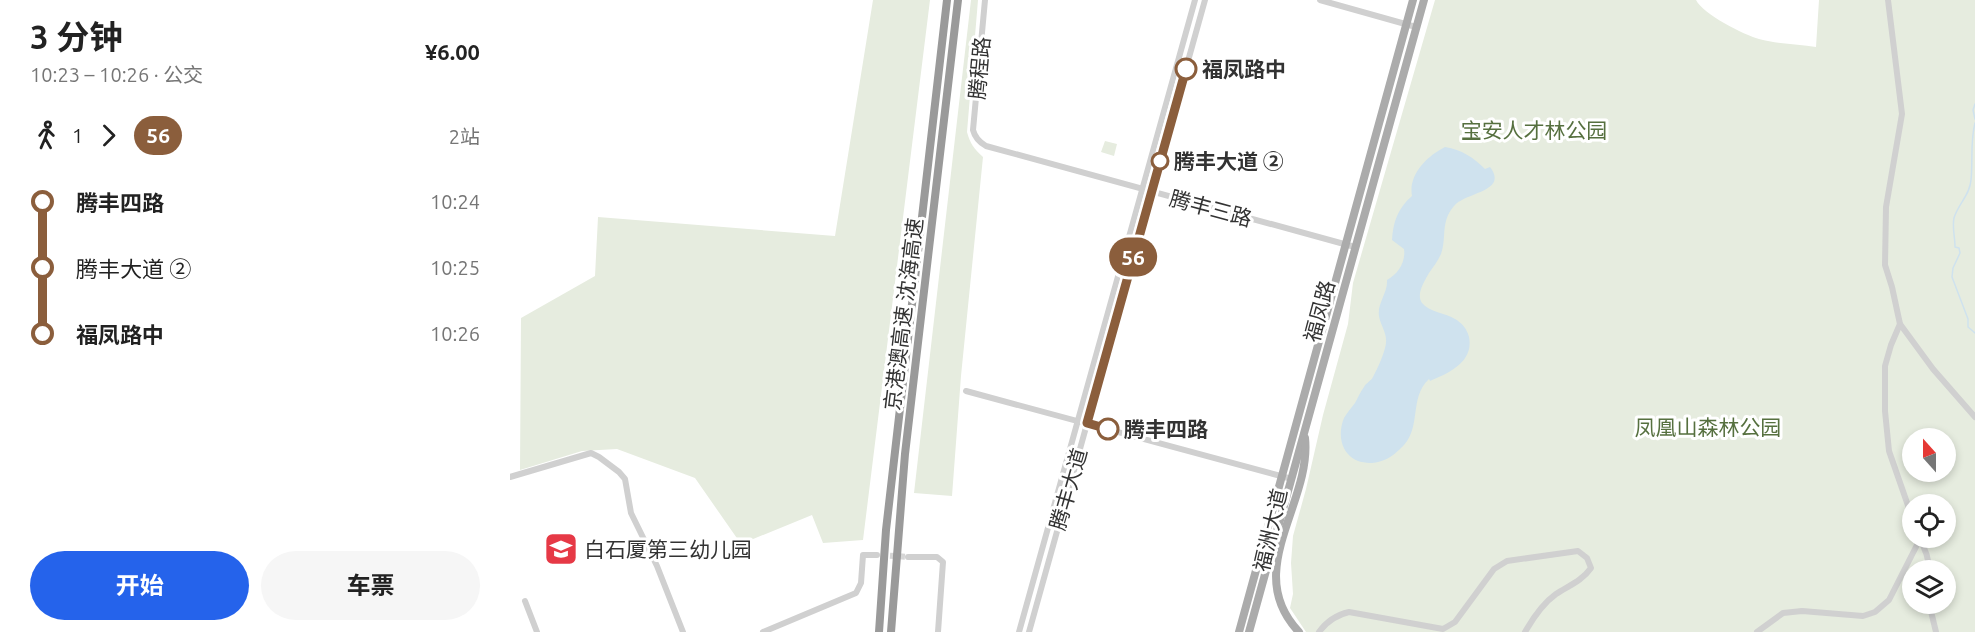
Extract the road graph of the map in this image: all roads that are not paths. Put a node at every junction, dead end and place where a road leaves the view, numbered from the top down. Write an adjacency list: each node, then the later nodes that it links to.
1 (946, 0): 37 (highway, 京港澳高速 沈海高速)
2 (958, 0): 38 (highway, 京港澳高速 沈海高速)
3 (985, 0): 12 (street, 腾程路)
4 (1195, 0): 13 (street, 腾丰大道)
5 (1205, 0): 14 (street, 腾丰大道)
6 (1320, 0): 10 (street)
7 (1413, 0): 10 (main road, 福凤路)
8 (1424, 0): 11 (main road, 福凤路)
9 (1888, 0): 17 (street)
10 (1407, 24): 11 (street); 15 (main road, 福凤路)
11 (1416, 27): 16 (main road, 福凤路)
12 (975, 137): 13 (street, 腾丰三路)
13 (1142, 189): 14 (street, 腾丰三路); 22 (street, 腾丰大道)
14 (1152, 191): 15 (street, 腾丰三路); 23 (street, 腾丰大道)
15 (1346, 244): 16 (street, 腾丰三路); 18 (main road, 福凤路)
16 (1355, 247): 19 (main road, 福凤路)
17 (1900, 324): 21 (street); 28 (street)
18 (1321, 335): 19 (main road); 25 (main road, 福凤路)
19 (1330, 338): 24 (main road, 福凤路)
20 (966, 391): 22 (street)
21 (1975, 417)
22 (1077, 421): 23 (street); 40 (street, 腾丰大道)
23 (1087, 423): 25 (street); 41 (street, 腾丰大道)
24 (1305, 431): 27 (main road, 福凤路); 44 (main road, 福洲大道)
25 (1282, 476): 27 (street); 42 (main road, 福凤路)
26 (510, 477): 35 (street)
27 (1292, 479): 43 (main road, 福凤路)
28 (1904, 494)
29 (1915, 548): 47 (street)
30 (878, 555): 36 (street)
31 (908, 557): 39 (street)
32 (525, 601): 34 (street)
33 (1932, 614): 48 (street)
34 (537, 632)
35 (683, 632)
36 (763, 632)
37 (879, 632)
38 (891, 632)
39 (938, 632)
40 (1018, 632)
41 (1029, 632)
42 (1239, 632)
43 (1249, 632)
44 (1299, 632)
45 (1319, 632): 46 (street)
46 (1525, 632)
47 (1757, 632)
48 (1936, 632)

